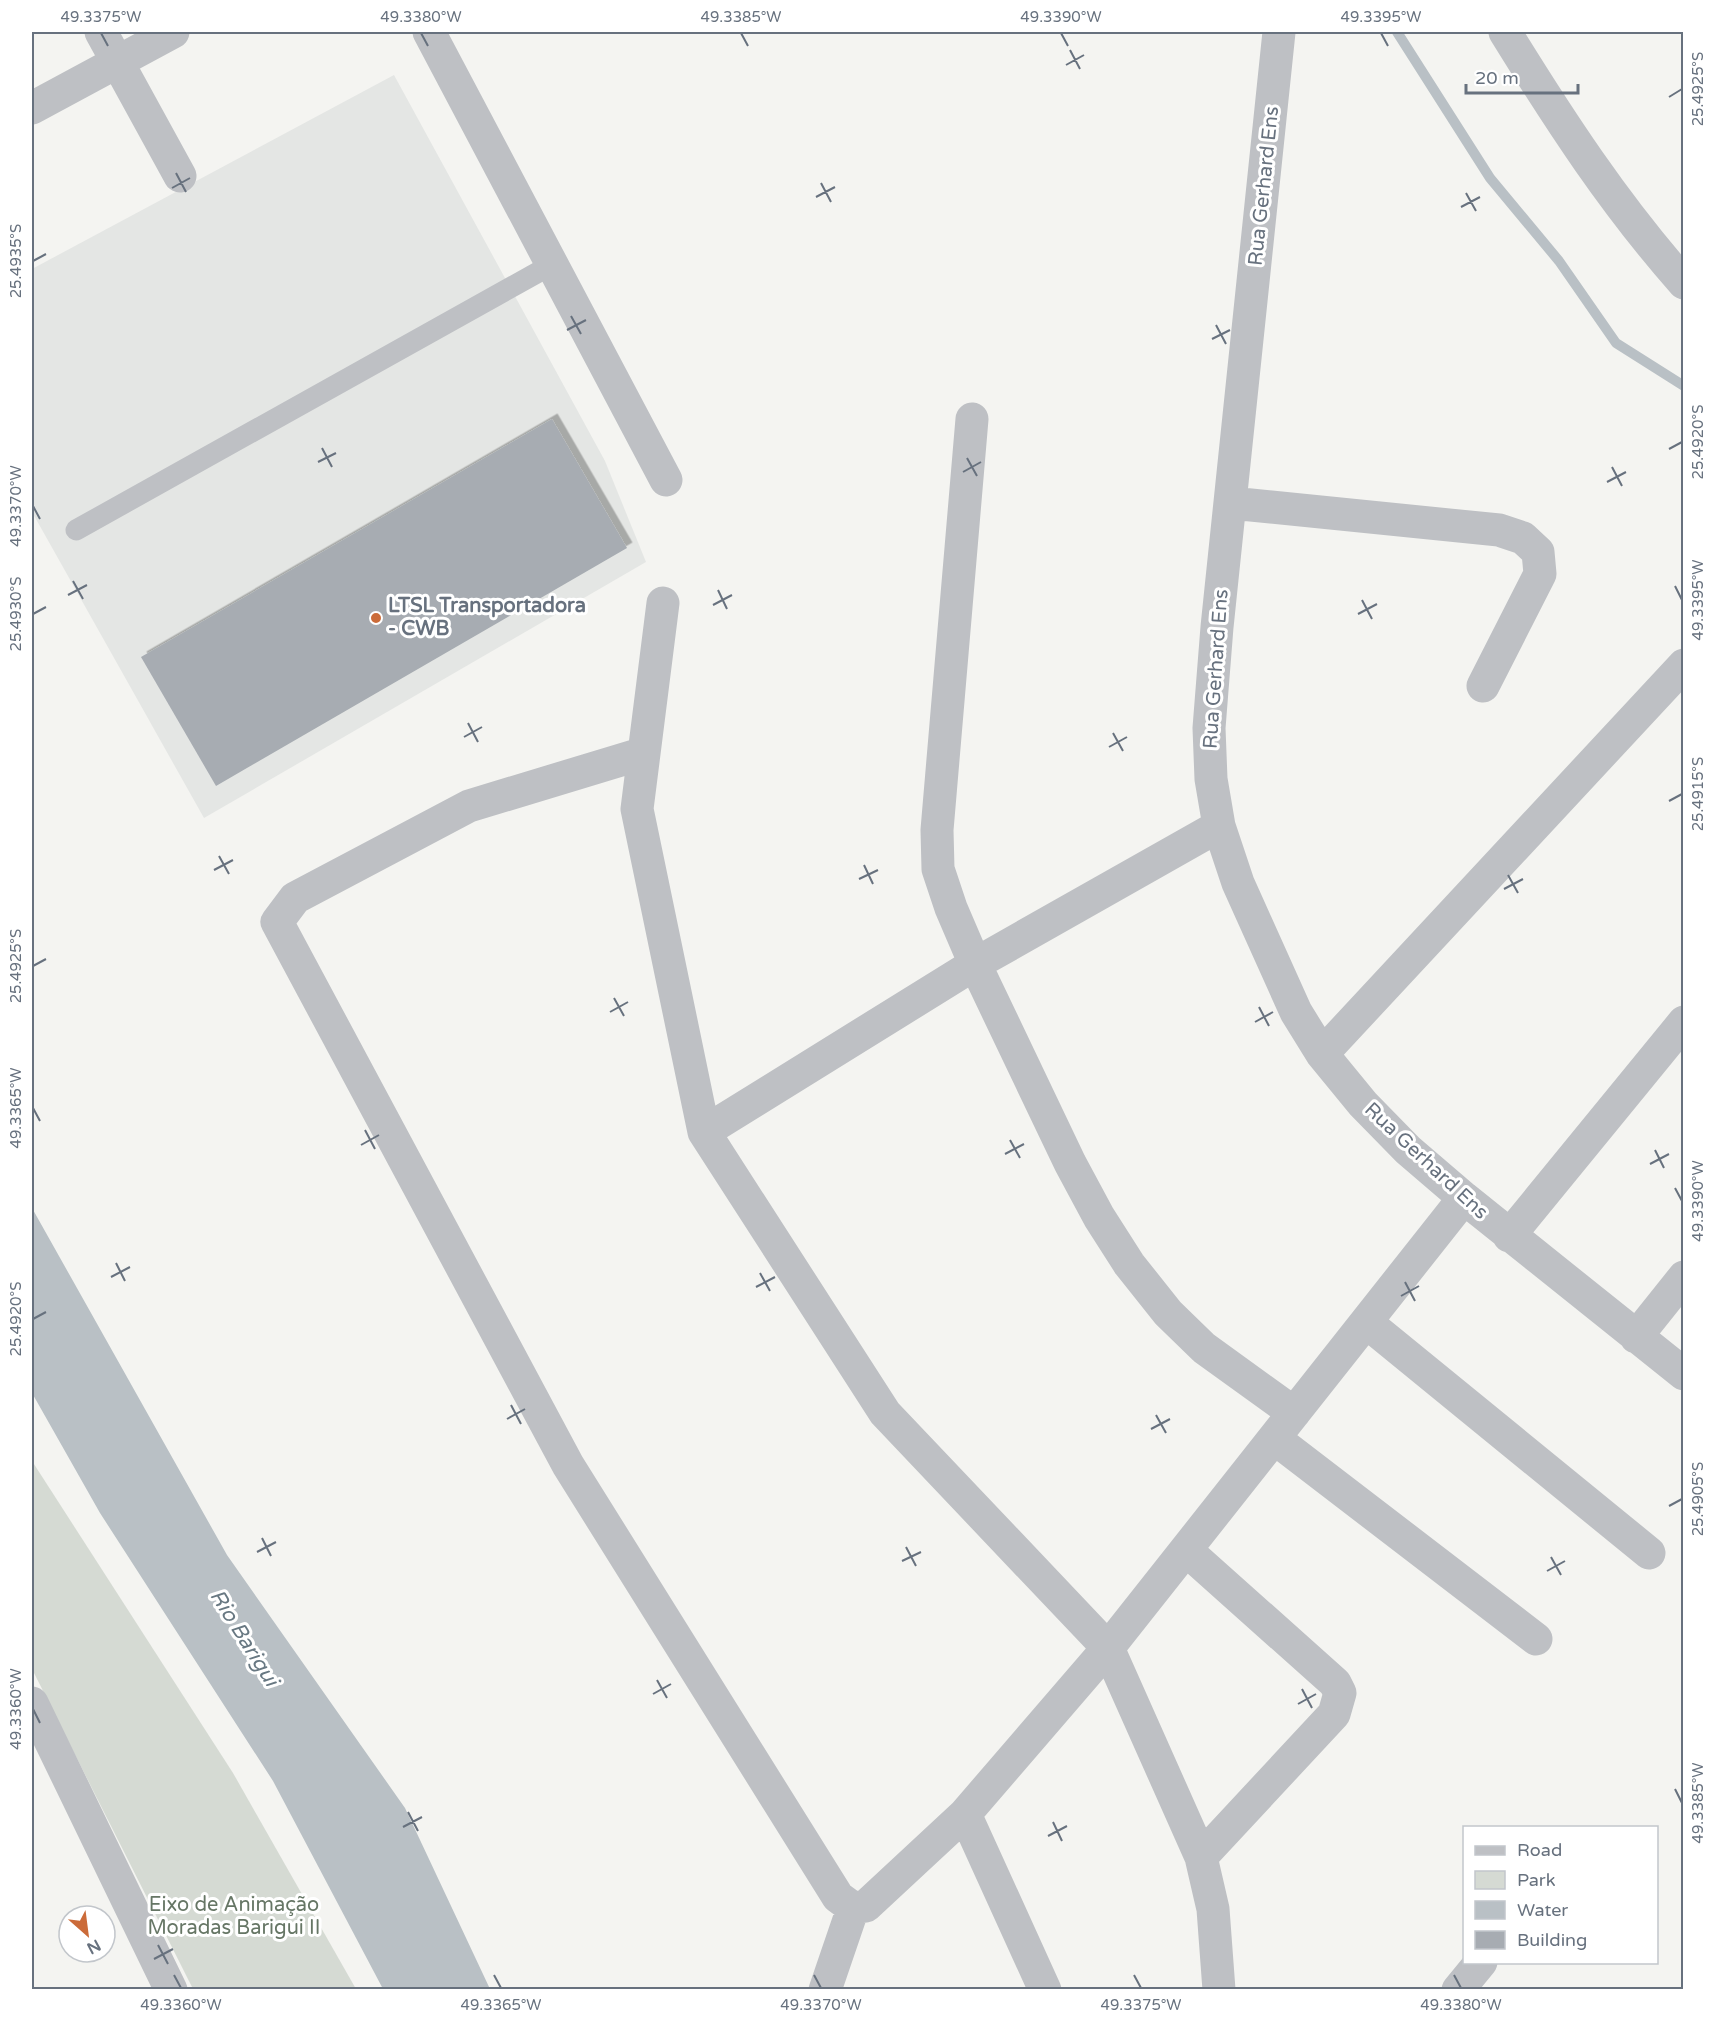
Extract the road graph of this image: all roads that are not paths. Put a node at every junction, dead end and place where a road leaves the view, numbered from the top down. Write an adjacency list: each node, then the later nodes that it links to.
1 (101, 32): 6 (street)
2 (172, 32): 6 (street)
3 (429, 32): 9 (street)
4 (1279, 32): 13 (street, Rua Gerhard Ens)
5 (1505, 32): 10 (street)
6 (118, 61): 7 (street); 8 (street)
7 (32, 108)
8 (180, 176)
9 (551, 265): 12 (street); 14 (lane)
10 (1683, 284)
11 (972, 418): 20 (street)
12 (666, 480)
13 (1231, 503): 17 (street); 19 (street, Rua Gerhard Ens)
14 (76, 530)
15 (663, 603): 18 (street)
16 (1683, 665): 22 (street)
17 (1483, 687)
18 (644, 753): 23 (street); 39 (street)
19 (1219, 826): 20 (street); 22 (street, Rua Gerhard Ens)
20 (975, 964): 23 (street); 30 (street)
21 (1683, 1022): 25 (street)
22 (1322, 1054): 24 (street, Rua Gerhard Ens)
23 (704, 1132): 35 (street)
24 (1464, 1198): 25 (street, Rua Gerhard Ens); 27 (street)
25 (1509, 1236): 28 (street, Rua Gerhard Ens)
26 (1683, 1277): 28 (street)
27 (1366, 1322): 30 (street); 33 (street)
28 (1636, 1337): 29 (street, Rua Gerhard Ens)
29 (1683, 1374)
30 (1294, 1413): 31 (street)
31 (1274, 1438): 32 (street); 34 (street)
32 (1186, 1550): 35 (street); 38 (street)
33 (1649, 1553)
34 (1536, 1640)
35 (1108, 1648): 37 (street); 38 (street)
36 (32, 1703): 41 (street)
37 (965, 1814): 39 (street); 43 (street)
38 (1201, 1857): 44 (street)
39 (853, 1908): 42 (street)
40 (1479, 1964): 45 (street)
41 (171, 1989)
42 (825, 1989)
43 (1045, 1989)
44 (1219, 1989)
45 (1458, 1989)

